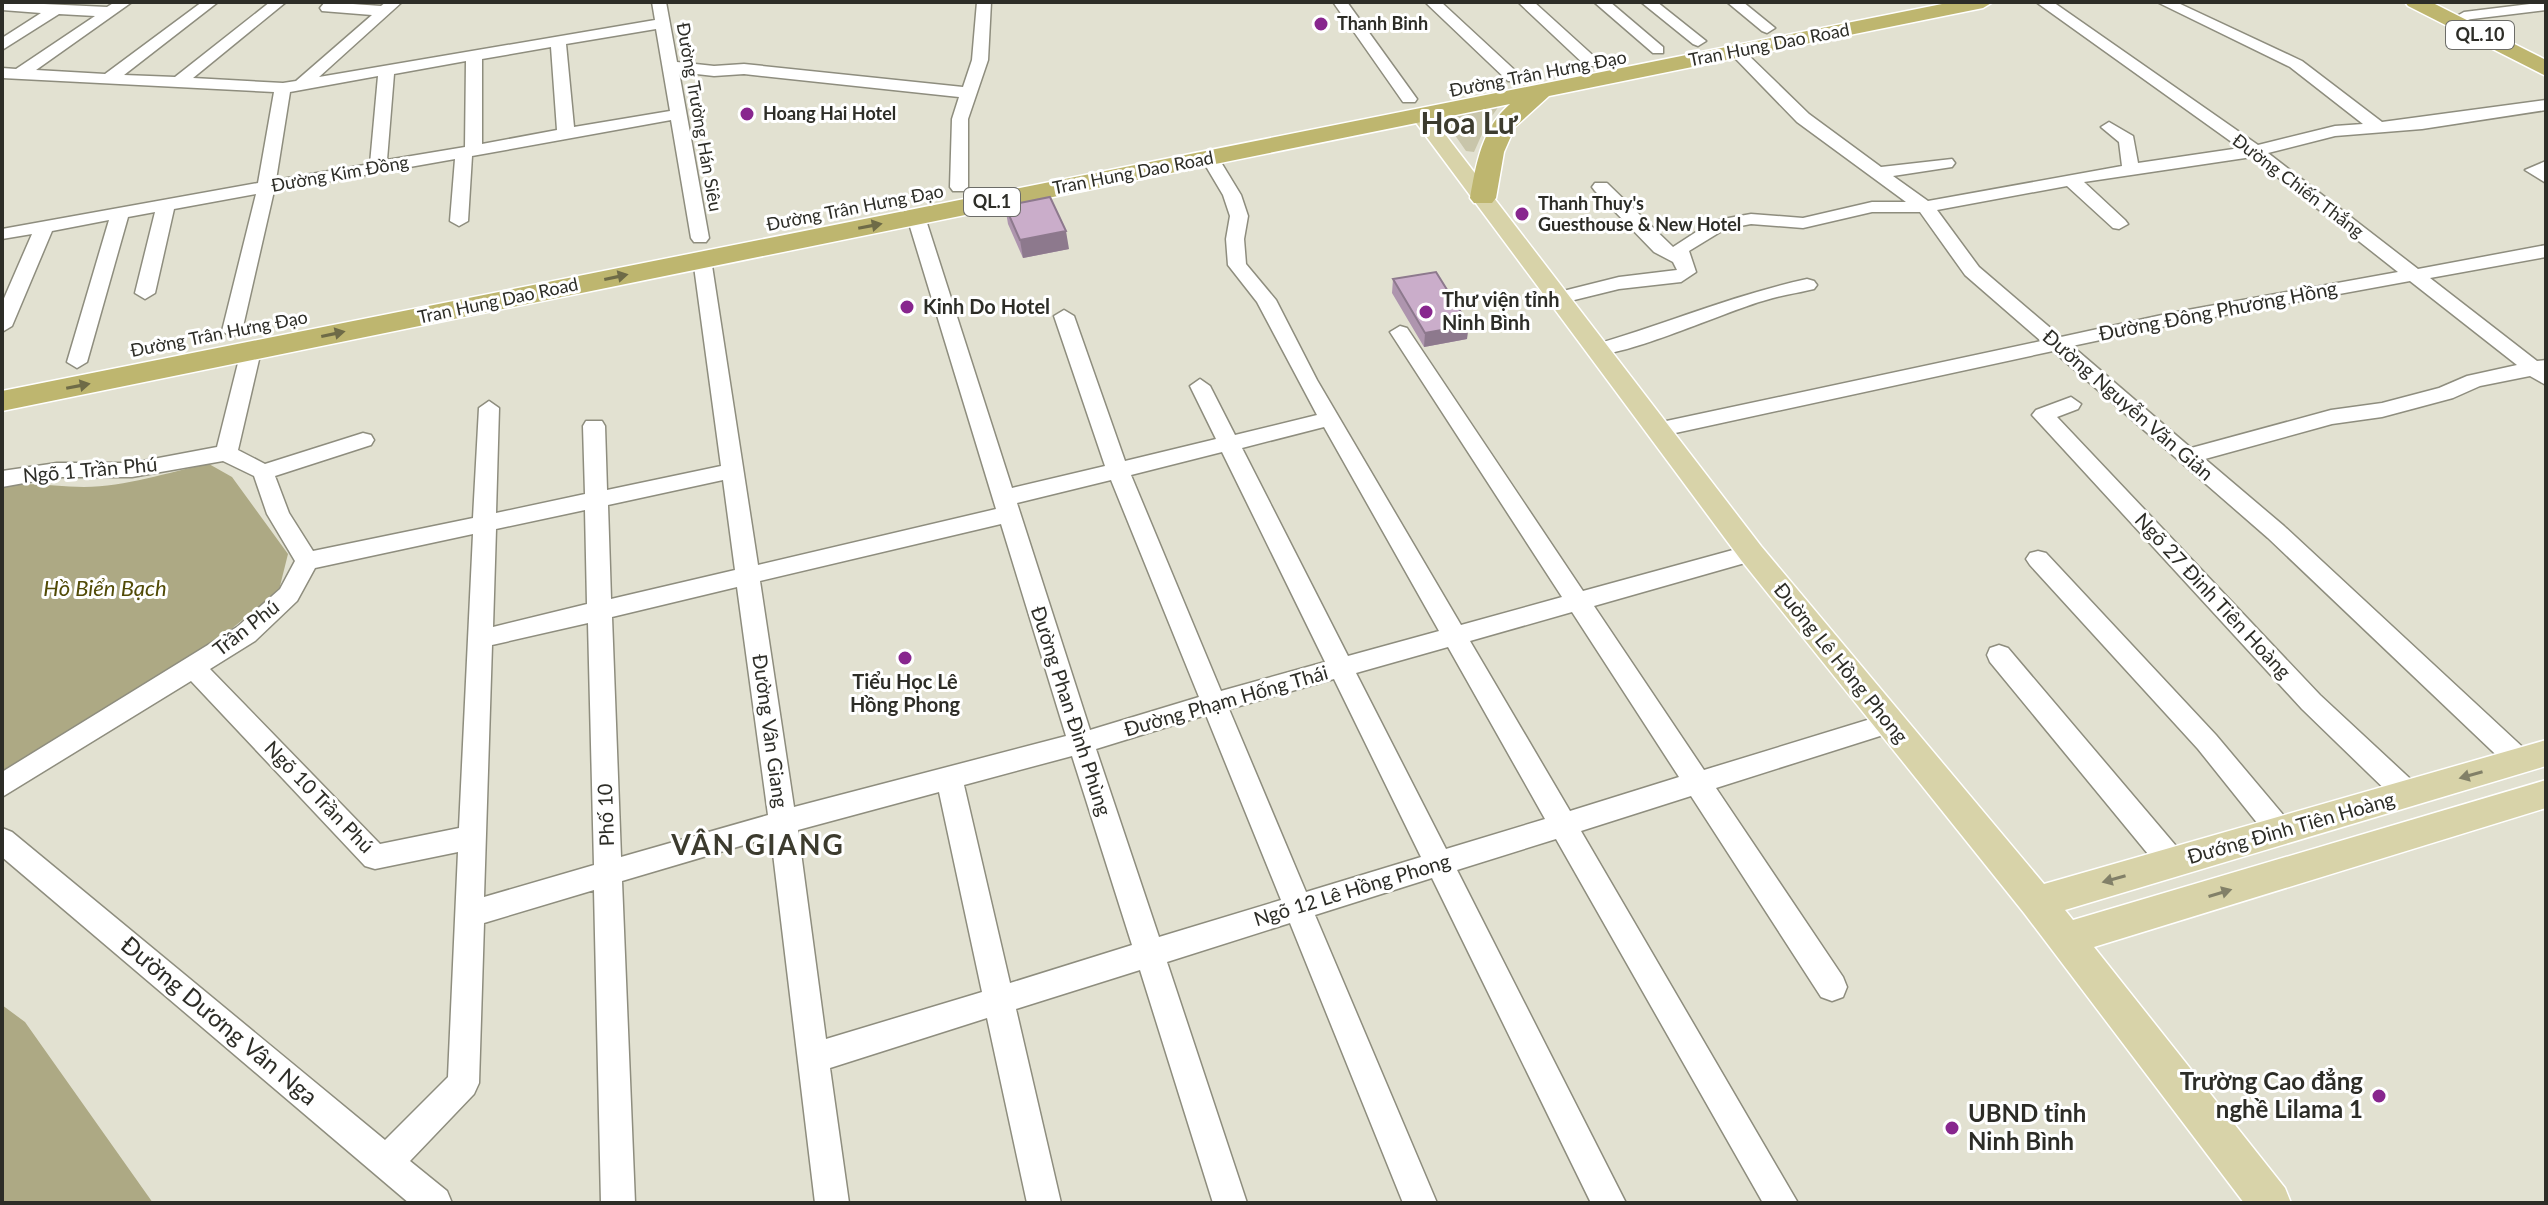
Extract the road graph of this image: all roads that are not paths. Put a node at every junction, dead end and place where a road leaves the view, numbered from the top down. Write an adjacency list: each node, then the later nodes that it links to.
1 (125, 2): 23 (street)
2 (211, 2): 41 (street)
3 (279, 2): 42 (street)
4 (334, 2): 21 (street)
5 (659, 2): 25 (street, Đường Trường Hán Siêu)
6 (984, 2): 47 (street)
7 (1341, 2): 49 (street)
8 (1432, 2): 40 (street)
9 (1525, 2): 34 (street)
10 (1601, 2): 30 (street)
11 (1648, 2): 28 (street)
12 (1734, 2): 26 (street)
13 (1896, 2): 26 (highway, Đường Trân Hưng Đạo / QL.1)
14 (1983, 2): 31 (highway, Tran Hung Dao Road / QL.1)
15 (2043, 2): 55 (street, Đường Chiến Thắng)
16 (2164, 2): 52 (street)
17 (2415, 2): 37 (highway, QL.10)
18 (2438, 2): 24 (highway, QL.10)
19 (13, 5): 22 (street)
20 (2546, 6): 24 (street)
21 (390, 7): 43 (street)
22 (56, 9): 23 (street); 29 (street)
23 (110, 12): 39 (street)
24 (2464, 16): 33 (highway, QL.10)
25 (663, 23): 27 (street); 35 (street, Đường Trường Hán Siêu)
26 (1767, 28): 28 (highway, Đường Trân Hưng Đạo / QL.1)
27 (558, 40): 32 (street); 53 (street)
28 (1698, 41): 30 (highway, Đường Trân Hưng Đạo / QL.1)
29 (2, 45)
30 (1658, 50): 34 (highway, Đường Trân Hưng Đạo / QL.1)
31 (1737, 52): 46 (highway, Tran Hung Dao Road / QL.1); 61 (street, Đường Nguyễn Văn Giản)
32 (474, 54): 36 (street); 54 (street)
33 (2546, 59)
34 (1592, 63): 40 (highway, Đường Trân Hưng Đạo / QL.1)
35 (670, 66): 47 (street); 50 (street, Đường Trường Hán Siêu)
36 (387, 69): 43 (street); 59 (street)
37 (2546, 69)
38 (2, 73): 39 (street)
39 (20, 74): 41 (street); 44 (street)
40 (1514, 78): 49 (highway, Đường Trân Hưng Đạo / QL.1)
41 (108, 79): 42 (street)
42 (179, 82): 45 (street)
43 (301, 84): 45 (street)
44 (2, 86)
45 (283, 88): 66 (street)
46 (1551, 90): 49 (highway, Tran Hung Dao Road / QL.1); 67 (highway)
47 (969, 93): 64 (street)
48 (2546, 105): 52 (street)
49 (1415, 108): 56 (highway, Tran Hung Dao Road / QL.1); 64 (highway, Đường Trân Hưng Đạo / QL.1); 67 (main road, Đuờng Lê Hồng Phong)
50 (678, 114): 53 (street, Đường Kim Đồng); 76 (street, Đường Trường Hán Siêu)
51 (2109, 127): 60 (street)
52 (2378, 127): 55 (street)
53 (566, 134): 54 (street, Đường Kim Đồng)
54 (468, 151): 59 (street, Đường Kim Đồng); 72 (street)
55 (2255, 151): 60 (street); 79 (street, Đường Chiến Thắng)
56 (1210, 158): 71 (highway, Tran Hung Dao Road / QL.1); 96 (street)
57 (1946, 163): 61 (street)
58 (2546, 166): 62 (street)
59 (378, 167): 66 (street, Đường Kim Đồng)
60 (2134, 169): 63 (street)
61 (1876, 173): 69 (street, Đường Nguyễn Văn Giản)
62 (2546, 178)
63 (2071, 180): 69 (street); 73 (street)
64 (959, 187): 76 (highway, Đường Trân Hưng Đạo / QL.1)
65 (1601, 187): 78 (street)
66 (266, 188): 68 (street, Đường Kim Đồng); 87 (street)
67 (1483, 198): 82 (main road, Đuờng Lê Hồng Phong)
68 (166, 205): 70 (street, Đường Kim Đồng); 81 (street)
69 (1925, 207): 78 (street); 86 (street, Đường Nguyễn Văn Giản)
70 (120, 213): 74 (street, Đường Kim Đồng); 89 (street)
71 (916, 217): 76 (highway, Tran Hung Dao Road / QL.1, one-way to 71); 108 (street, Đường Phan Đình Phùng)
72 (459, 221)
73 (2119, 224)
74 (45, 226): 75 (street, Đường Kim Đồng); 84 (street)
75 (2, 234)
76 (701, 249): 87 (highway, Tran Hung Dao Road / QL.1); 103 (street, Đường Vân Giang)
77 (2546, 251): 79 (street, Đường Đông Phương Hồng)
78 (1682, 259): 82 (street)
79 (2412, 273): 86 (street, Đường Đông Phương Hồng); 90 (street, Đường Chiến Thắng)
80 (1807, 285): 88 (street)
81 (145, 293)
82 (1558, 298): 88 (main road, Đuờng Lê Hồng Phong)
83 (1064, 316): 104 (street)
84 (2, 326)
85 (1400, 332): 114 (street)
86 (2056, 344): 98 (street, Đường Đông Phương Hồng); 102 (street, Đường Nguyễn Văn Giản)
87 (237, 346): 89 (highway, Đường Trân Hưng Đạo / QL.1); 93 (highway, Tran Hung Dao Road / QL.1, one-way to 87); 101 (street)
88 (1597, 350): 98 (main road, Đuờng Lê Hồng Phong)
89 (77, 362): 91 (highway, Đường Trân Hưng Đạo / QL.1)
90 (2542, 371): 102 (street)
91 (2, 377)
92 (1200, 386): 100 (street)
93 (2, 401)
94 (2071, 404): 128 (street, Ngõ 27 Đinh Tiên Hoàng)
95 (489, 408): 109 (street)
96 (1330, 419): 100 (street); 116 (street)
97 (594, 426): 107 (street, Phố 10)
98 (1657, 430): 110 (main road, Đuờng Lê Hồng Phong)
99 (363, 440): 105 (street)
100 (1230, 444): 104 (street); 120 (street)
101 (226, 453): 105 (street); 106 (street, Ngõ 1 Trần Phú)
102 (2187, 456): 124 (street, Đường Nguyễn Văn Giản)
103 (732, 471): 107 (street); 113 (street, Đường Vân Giang)
104 (1118, 471): 108 (street); 121 (street)
105 (263, 472): 112 (street)
106 (2, 479)
107 (596, 502): 109 (street); 115 (street, Phố 10)
108 (1006, 506): 113 (street); 123 (street, Đường Phan Đình Phùng)
109 (485, 524): 112 (street); 117 (street)
110 (1751, 553): 114 (street, Đường Phạm Hống Thái); 122 (main road, Đuờng Lê Hồng Phong)
111 (2038, 559): 132 (street)
112 (307, 561): 119 (street, Trần Phú)
113 (748, 576): 115 (street); 130 (street, Đường Vân Giang)
114 (1575, 602): 116 (street, Đường Phạm Hống Thái); 126 (street)
115 (600, 610): 117 (street); 137 (street, Phố 10)
116 (1456, 635): 120 (street, Đường Phạm Hống Thái); 131 (street)
117 (480, 639): 133 (street)
118 (1999, 655): 135 (street)
119 (193, 667): 127 (street, Trần Phú); 133 (street, Ngõ 10 Trần Phú)
120 (1343, 667): 121 (street, Đường Phạm Hống Thái); 136 (street)
121 (1213, 703): 123 (street, Đường Phạm Hống Thái); 139 (street)
122 (1890, 723): 126 (street, Ngõ 12 Lê Hồng Phong); 138 (main road, Đuờng Lê Hồng Phong)
123 (1081, 743): 125 (street, Đường Phạm Hống Thái); 142 (street, Đường Phan Đình Phùng)
124 (2533, 757): 128 (main road, Đướng Đinh Tiên Hoàng, one-way to 128)
125 (949, 778): 130 (street, Đường Phạm Hống Thái); 144 (street)
126 (1696, 783): 131 (street, Ngõ 12 Lê Hồng Phong); 143 (street)
127 (2, 786)
128 (2408, 794): 132 (main road, Đướng Đinh Tiên Hoàng)
129 (2546, 794): 141 (main road, Đướng Đinh Tiên Hoàng, one-way to 129)
130 (783, 822): 137 (street, Đường Phạm Hống Thái); 145 (street, Đường Vân Giang)
131 (1564, 824): 136 (street, Ngõ 12 Lê Hồng Phong); 154 (street)
132 (2280, 831): 135 (main road, Đướng Đinh Tiên Hoàng)
133 (472, 837): 140 (street)
134 (2, 840): 146 (street, Đường Dương Vân Nga)
135 (2172, 862): 138 (main road, Đướng Đinh Tiên Hoàng, one-way to 138)
136 (1440, 863): 139 (street, Ngõ 12 Lê Hồng Phong); 153 (street)
137 (608, 874): 140 (street, Đường Phạm Hống Thái); 148 (street, Phố 10)
138 (2037, 902): 141 (main road, Đuờng Lê Hồng Phong)
139 (1296, 908): 142 (street, Ngõ 12 Lê Hồng Phong); 152 (street)
140 (469, 914): 146 (street)
141 (2065, 939): 155 (main road, Đuờng Lê Hồng Phong)
142 (1149, 954): 144 (street, Ngõ 12 Lê Hồng Phong); 151 (street, Đường Phan Đình Phùng)
143 (1832, 987)
144 (999, 1000): 145 (street, Ngõ 12 Lê Hồng Phong); 150 (street)
145 (814, 1058): 149 (street, Đường Vân Giang)
146 (386, 1162): 147 (street, Đường Dương Vân Nga)
147 (435, 1203)
148 (618, 1203)
149 (832, 1203)
150 (1044, 1203)
151 (1230, 1203)
152 (1420, 1203)
153 (1609, 1203)
154 (1781, 1203)
155 (2270, 1203)

